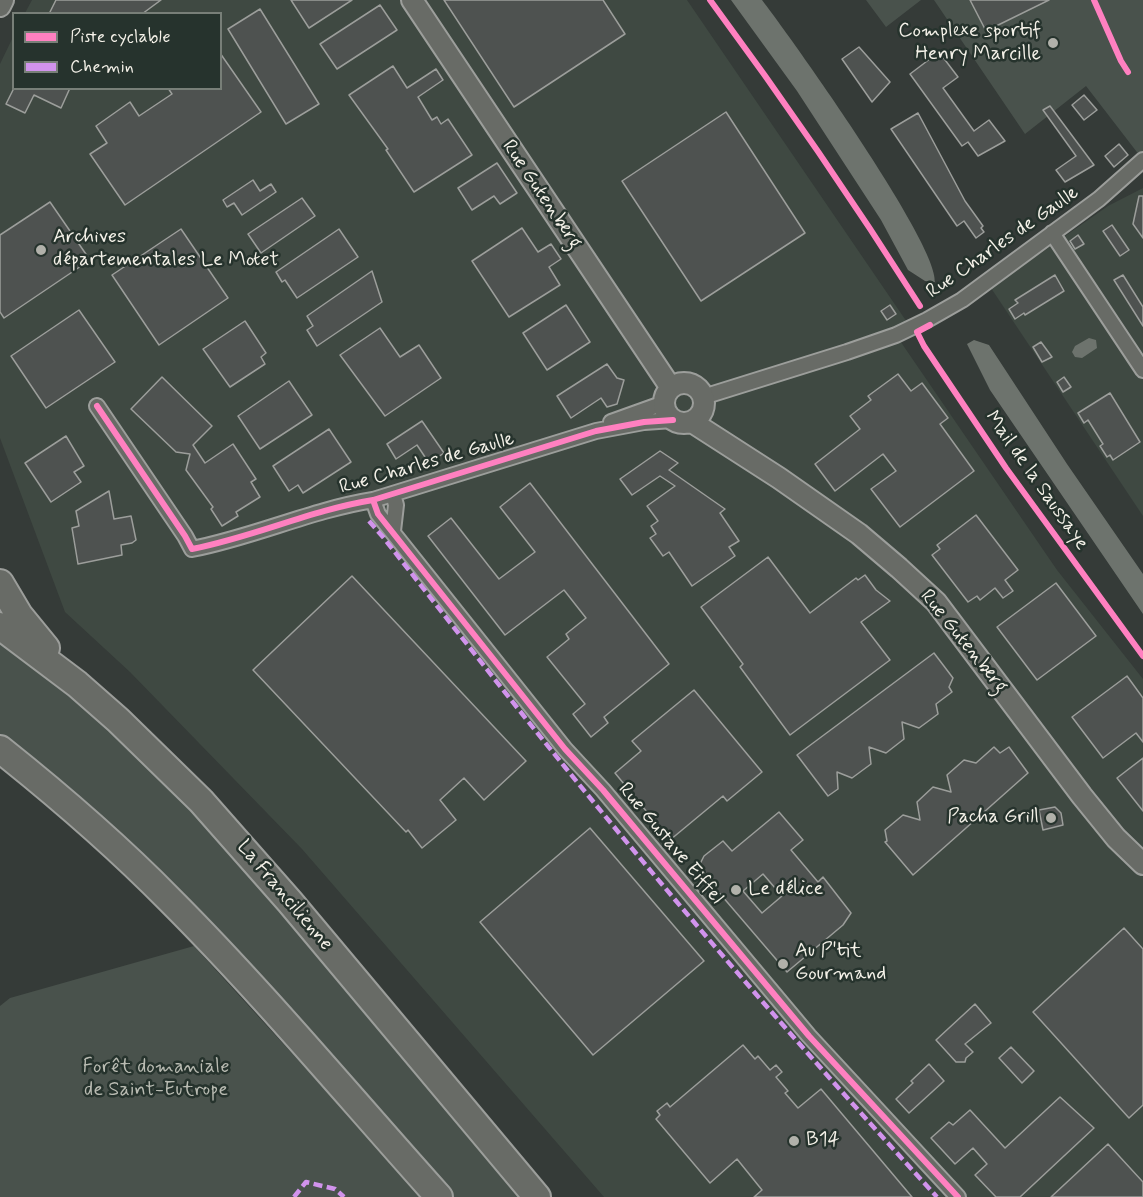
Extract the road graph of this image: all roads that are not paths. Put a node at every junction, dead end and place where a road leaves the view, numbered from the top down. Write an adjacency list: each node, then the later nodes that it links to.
1 (3, 0): 3 (street)
2 (412, 0): 8 (street, Rue Gutenberg)
3 (0, 6)
4 (1143, 160): 5 (street, Rue Charles de Gaulle)
5 (1052, 232): 6 (street); 8 (street, Rue Charles de Gaulle)
6 (1143, 370)
7 (98, 406): 10 (street, Rue Charles de Gaulle)
8 (684, 406): 9 (street, Rue Charles de Gaulle); 16 (street, Rue Gutenberg)
9 (393, 494): 10 (street, Rue Charles de Gaulle); 11 (street)
10 (373, 500): 11 (street, Rue Gustave Eiffel)
11 (393, 531): 21 (street, Rue Gustave Eiffel)
12 (0, 583): 14 (highway)
13 (0, 626): 14 (highway, La Francilienne)
14 (53, 665): 20 (highway, La Francilienne)
15 (0, 749): 19 (highway)
16 (1116, 838): 17 (street, Rue Gutenberg); 18 (street, Rue Gutenberg)
17 (1143, 864)
18 (1143, 879)
19 (439, 1197)
20 (537, 1197)
21 (958, 1197)

